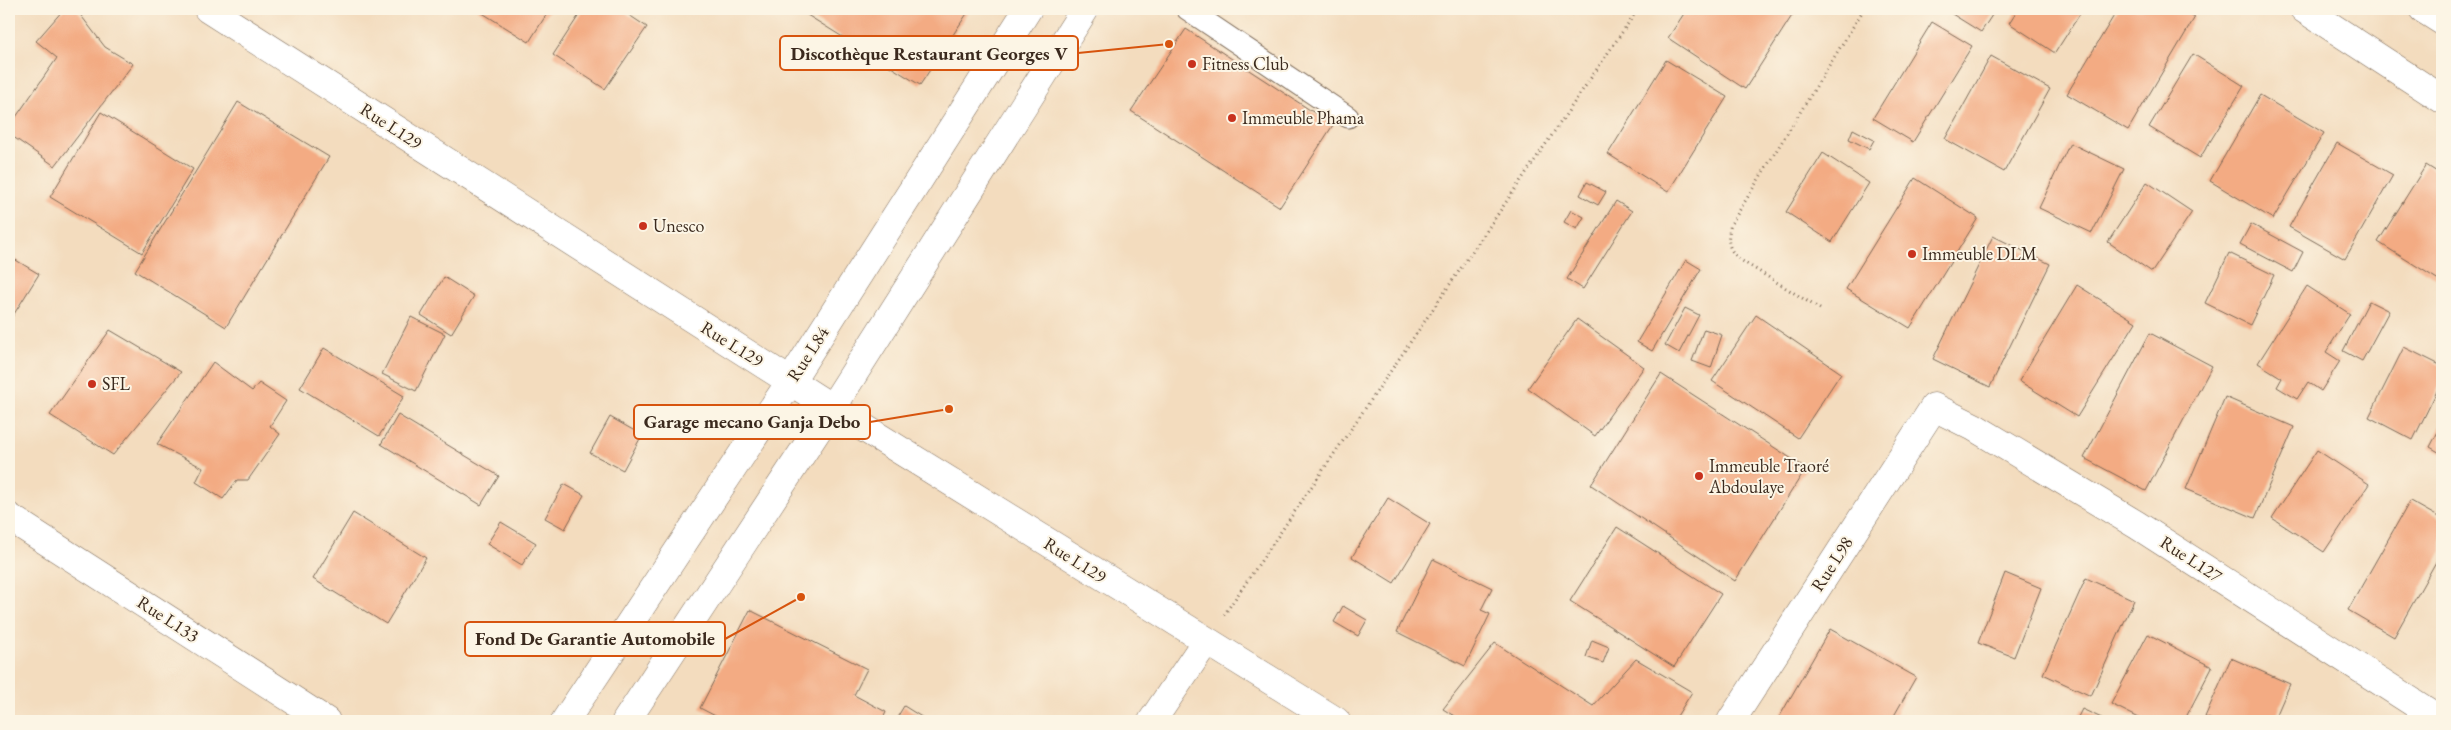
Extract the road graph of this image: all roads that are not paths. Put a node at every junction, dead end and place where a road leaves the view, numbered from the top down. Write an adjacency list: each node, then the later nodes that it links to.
1 (208, 9): 10 (street, Rue L129)
2 (1028, 9): 10 (street, Rue L84)
3 (1085, 9): 12 (street)
4 (1187, 9): 9 (lane)
5 (2304, 9): 8 (street)
6 (2424, 9): 7 (street)
7 (2442, 21)
8 (2442, 99)
9 (1348, 117)
10 (790, 382): 12 (street, Rue L129); 16 (street, Rue L84)
11 (1934, 407): 20 (street, Rue L98); 21 (street, Rue L127)
12 (832, 408): 14 (street, Rue L129); 17 (street)
13 (9, 517): 15 (street, Rue L133)
14 (1206, 641): 18 (street); 19 (street, Rue L129)
15 (326, 721)
16 (565, 721)
17 (626, 721)
18 (1152, 721)
19 (1336, 721)
20 (1731, 721)
21 (2442, 721)

